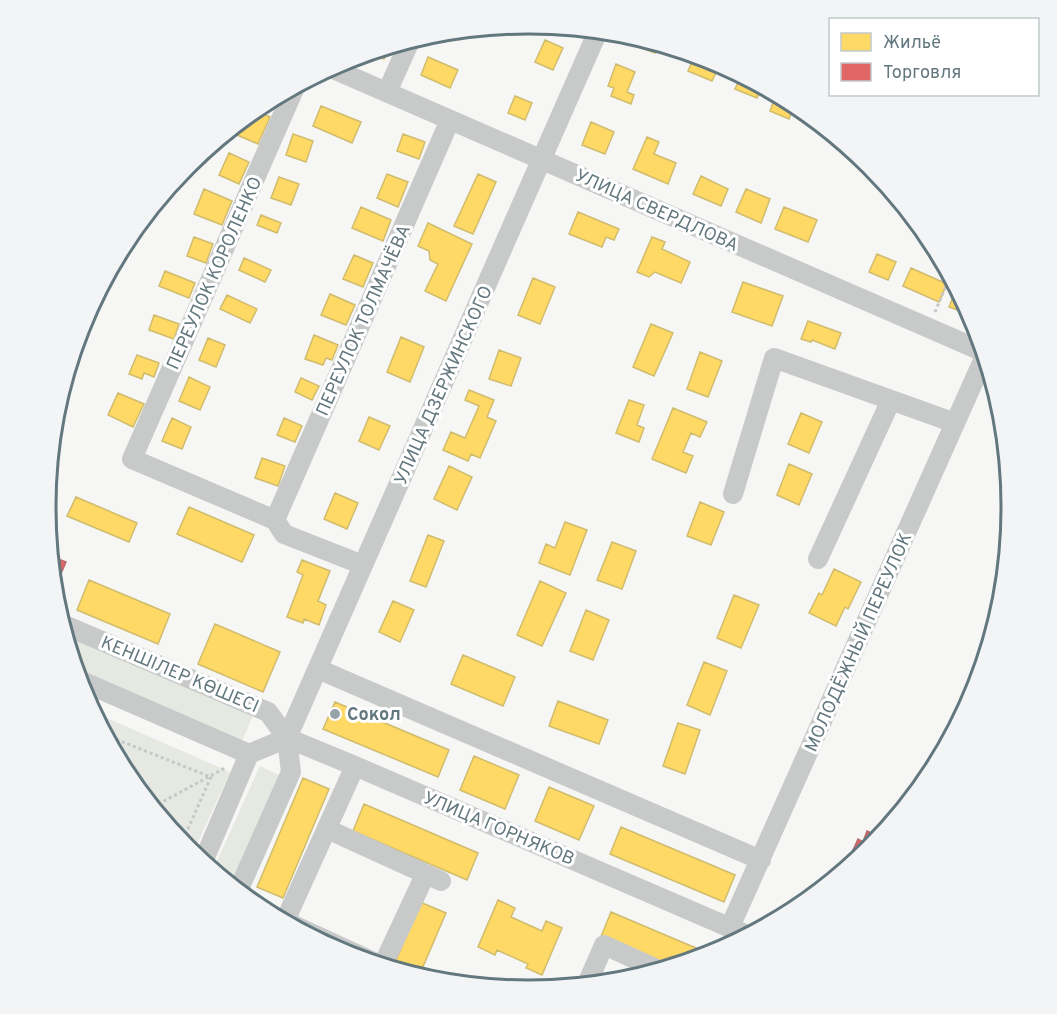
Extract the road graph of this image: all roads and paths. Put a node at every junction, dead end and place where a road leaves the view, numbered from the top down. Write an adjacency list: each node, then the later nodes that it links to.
1 (594, 40): 7 (street, УЛИЦА ДЗЕРЖИНСКОГО)
2 (405, 51): 4 (street)
3 (342, 73): 4 (street, УЛИЦА СВЕРДЛОВА)
4 (387, 92): 6 (street, УЛИЦА СВЕРДЛОВА)
5 (290, 100): 15 (street, ПЕРЕУЛОК КОРОЛЕНКО)
6 (450, 120): 7 (street, УЛИЦА СВЕРДЛОВА); 15 (street, ПЕРЕУЛОК ТОЛМАЧЁВА)
7 (542, 159): 9 (street, УЛИЦА СВЕРДЛОВА); 17 (street, УЛИЦА ДЗЕРЖИНСКОГО)
8 (946, 286): 9 (path)
9 (929, 328): 10 (street, УЛИЦА СВЕРДЛОВА)
10 (974, 349)
11 (979, 366): 13 (street, МОЛОДЁЖНЫЙ ПЕРЕУЛОК)
12 (891, 400): 13 (street); 14 (street); 16 (street)
13 (955, 423): 30 (street, МОЛОДЁЖНЫЙ ПЕРЕУЛОК)
14 (733, 494)
15 (275, 520): 17 (street)
16 (818, 559)
17 (363, 565): 19 (street, УЛИЦА ДЗЕРЖИНСКОГО)
18 (72, 628): 21 (street, КЕНШІЛЕР КӨШЕСІ)
19 (318, 669): 21 (street, УЛИЦА ДЗЕРЖИНСКОГО); 30 (street)
20 (91, 685): 23 (street)
21 (287, 738): 23 (street); 24 (street, УЛИЦА ГОРНЯКОВ); 31 (street)
22 (117, 740): 25 (path)
23 (249, 754): 25 (path); 29 (street)
24 (355, 766): 27 (street); 34 (street, УЛИЦА ГОРНЯКОВ)
25 (211, 777): 26 (path); 28 (path)
26 (160, 803)
27 (327, 829): 32 (street); 35 (street)
28 (186, 833)
29 (207, 853)
30 (761, 860): 33 (street, МОЛОДЁЖНЫЙ ПЕРЕУЛОК)
31 (242, 883)
32 (284, 911)
33 (739, 930)
34 (738, 931)
35 (387, 957)
36 (646, 964): 37 (street)
37 (591, 975)

